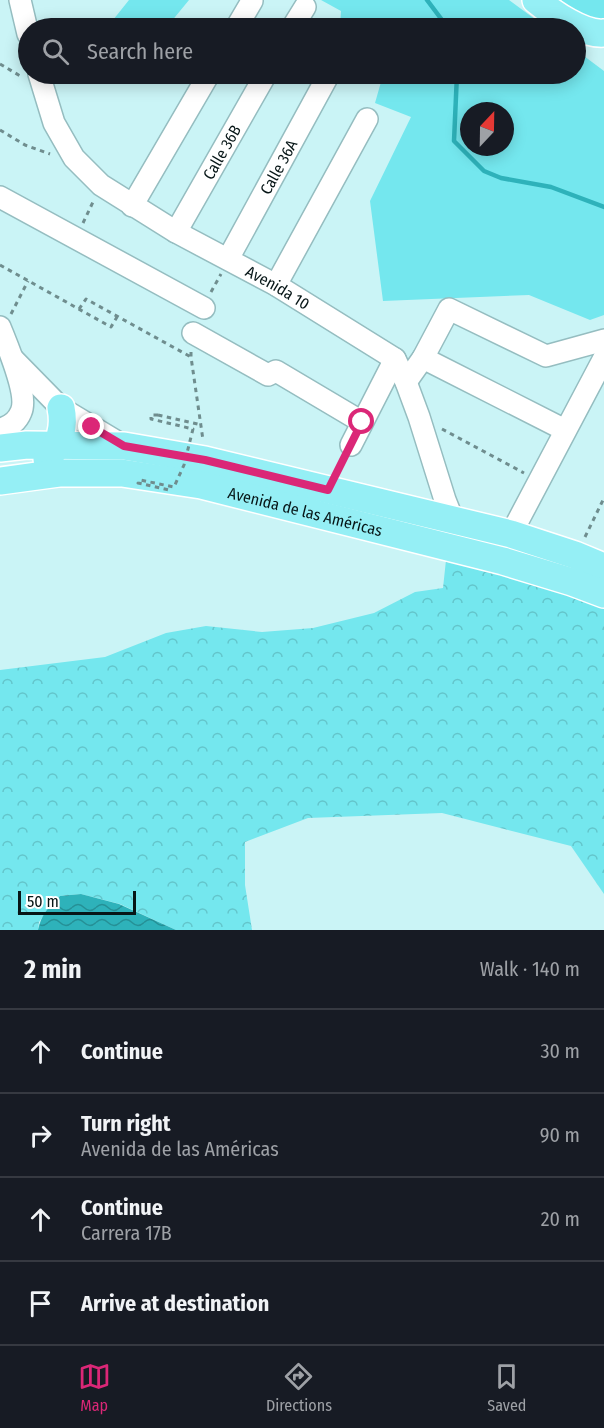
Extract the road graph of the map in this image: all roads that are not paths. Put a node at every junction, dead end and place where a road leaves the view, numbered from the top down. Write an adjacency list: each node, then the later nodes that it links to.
1 (20, 0): 5 (street)
2 (536, 0): 8 (main road)
3 (252, 1): 6 (street)
4 (304, 7): 7 (street)
5 (24, 18)
6 (242, 18)
7 (298, 18)
8 (562, 18)
9 (586, 30): 10 (main road)
10 (604, 33)
11 (42, 84): 17 (street, Avenida 10)
12 (203, 84): 17 (street)
13 (260, 84): 18 (street, Calle 36B)
14 (324, 84): 19 (street, Calle 36A)
15 (367, 120): 20 (street)
16 (0, 197): 21 (street)
17 (132, 206): 18 (street, Avenida 10)
18 (176, 232): 19 (street, Avenida 10)
19 (228, 259): 20 (street, Avenida 10)
20 (276, 285): 28 (street, Avenida 10)
21 (204, 308)
22 (1, 330): 27 (street)
23 (193, 333): 31 (street)
24 (604, 340): 25 (street)
25 (423, 358): 29 (street); 33 (street)
26 (604, 358): 33 (street)
27 (13, 359): 30 (street); 32 (street)
28 (395, 359): 29 (street); 31 (street)
29 (406, 382): 40 (street)
30 (61, 408): 34 (main road); 36 (street)
31 (362, 422): 35 (street)
32 (0, 429)
33 (566, 430): 41 (street)
34 (57, 445): 36 (main road, Avenida de las Américas); 37 (main road, Avenida de las Américas); 38 (main road)
35 (351, 445)
36 (124, 446): 40 (main road, Avenida de las Américas)
37 (0, 448)
38 (0, 471)
39 (0, 481): 42 (main road, Avenida de las Américas)
40 (453, 520): 41 (main road, Avenida de las Américas); 42 (street)
41 (511, 534): 43 (main road, Avenida de las Américas)
42 (449, 547): 44 (main road, Avenida de las Américas)
43 (604, 567)
44 (604, 594)

